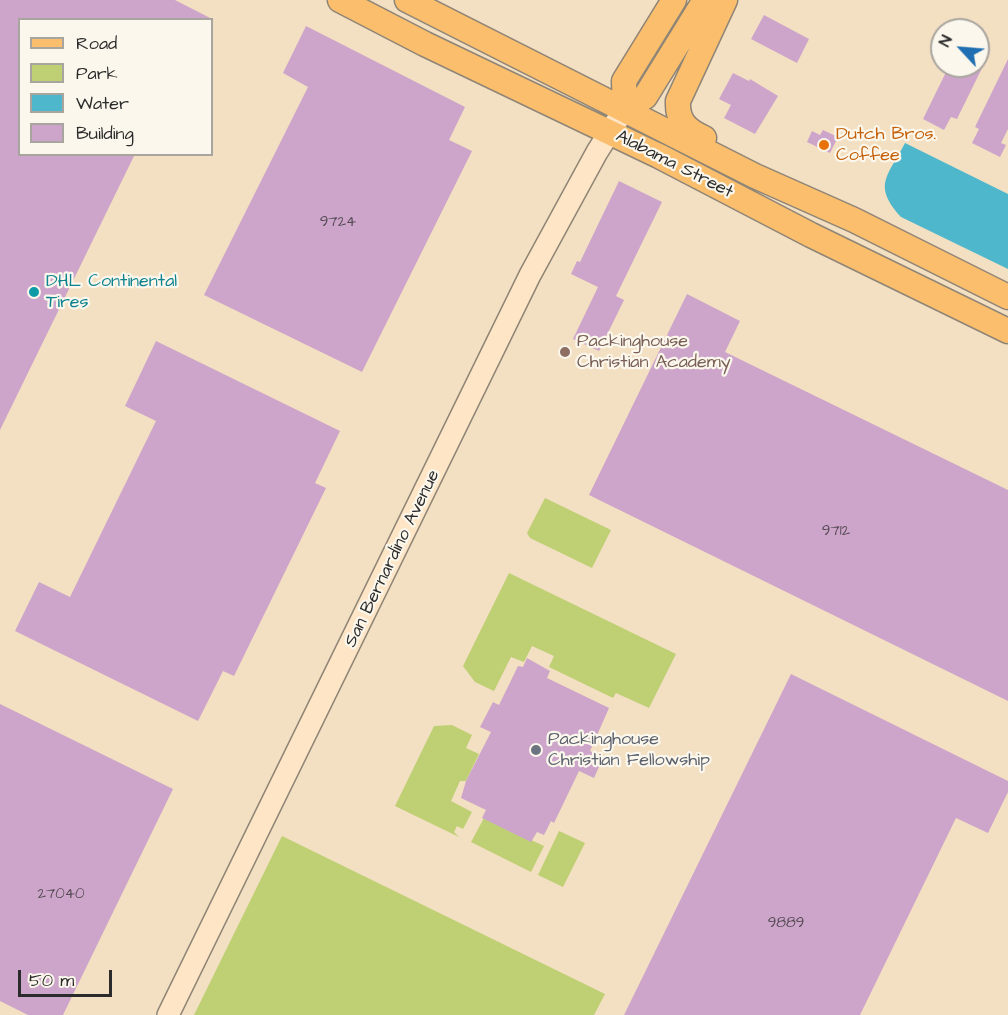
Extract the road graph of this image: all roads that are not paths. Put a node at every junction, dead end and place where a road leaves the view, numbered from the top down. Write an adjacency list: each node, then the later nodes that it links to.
1 (340, 0): 7 (main road, Alabama Street)
2 (408, 0): 6 (main road, Alabama Street)
3 (674, 0): 6 (main road)
4 (705, 0): 6 (main road, San Bernardino Avenue)
5 (725, 0): 8 (main road)
6 (625, 108): 7 (main road, San Bernardino Avenue); 8 (main road, Alabama Street)
7 (609, 132): 9 (main road, Alabama Street); 13 (main road, San Bernardino Avenue)
8 (755, 176): 10 (main road, Alabama Street)
9 (716, 186): 10 (main road); 12 (main road, Alabama Street)
10 (854, 220): 11 (main road, Alabama Street)
11 (1008, 297)
12 (1008, 331)
13 (168, 1015)

